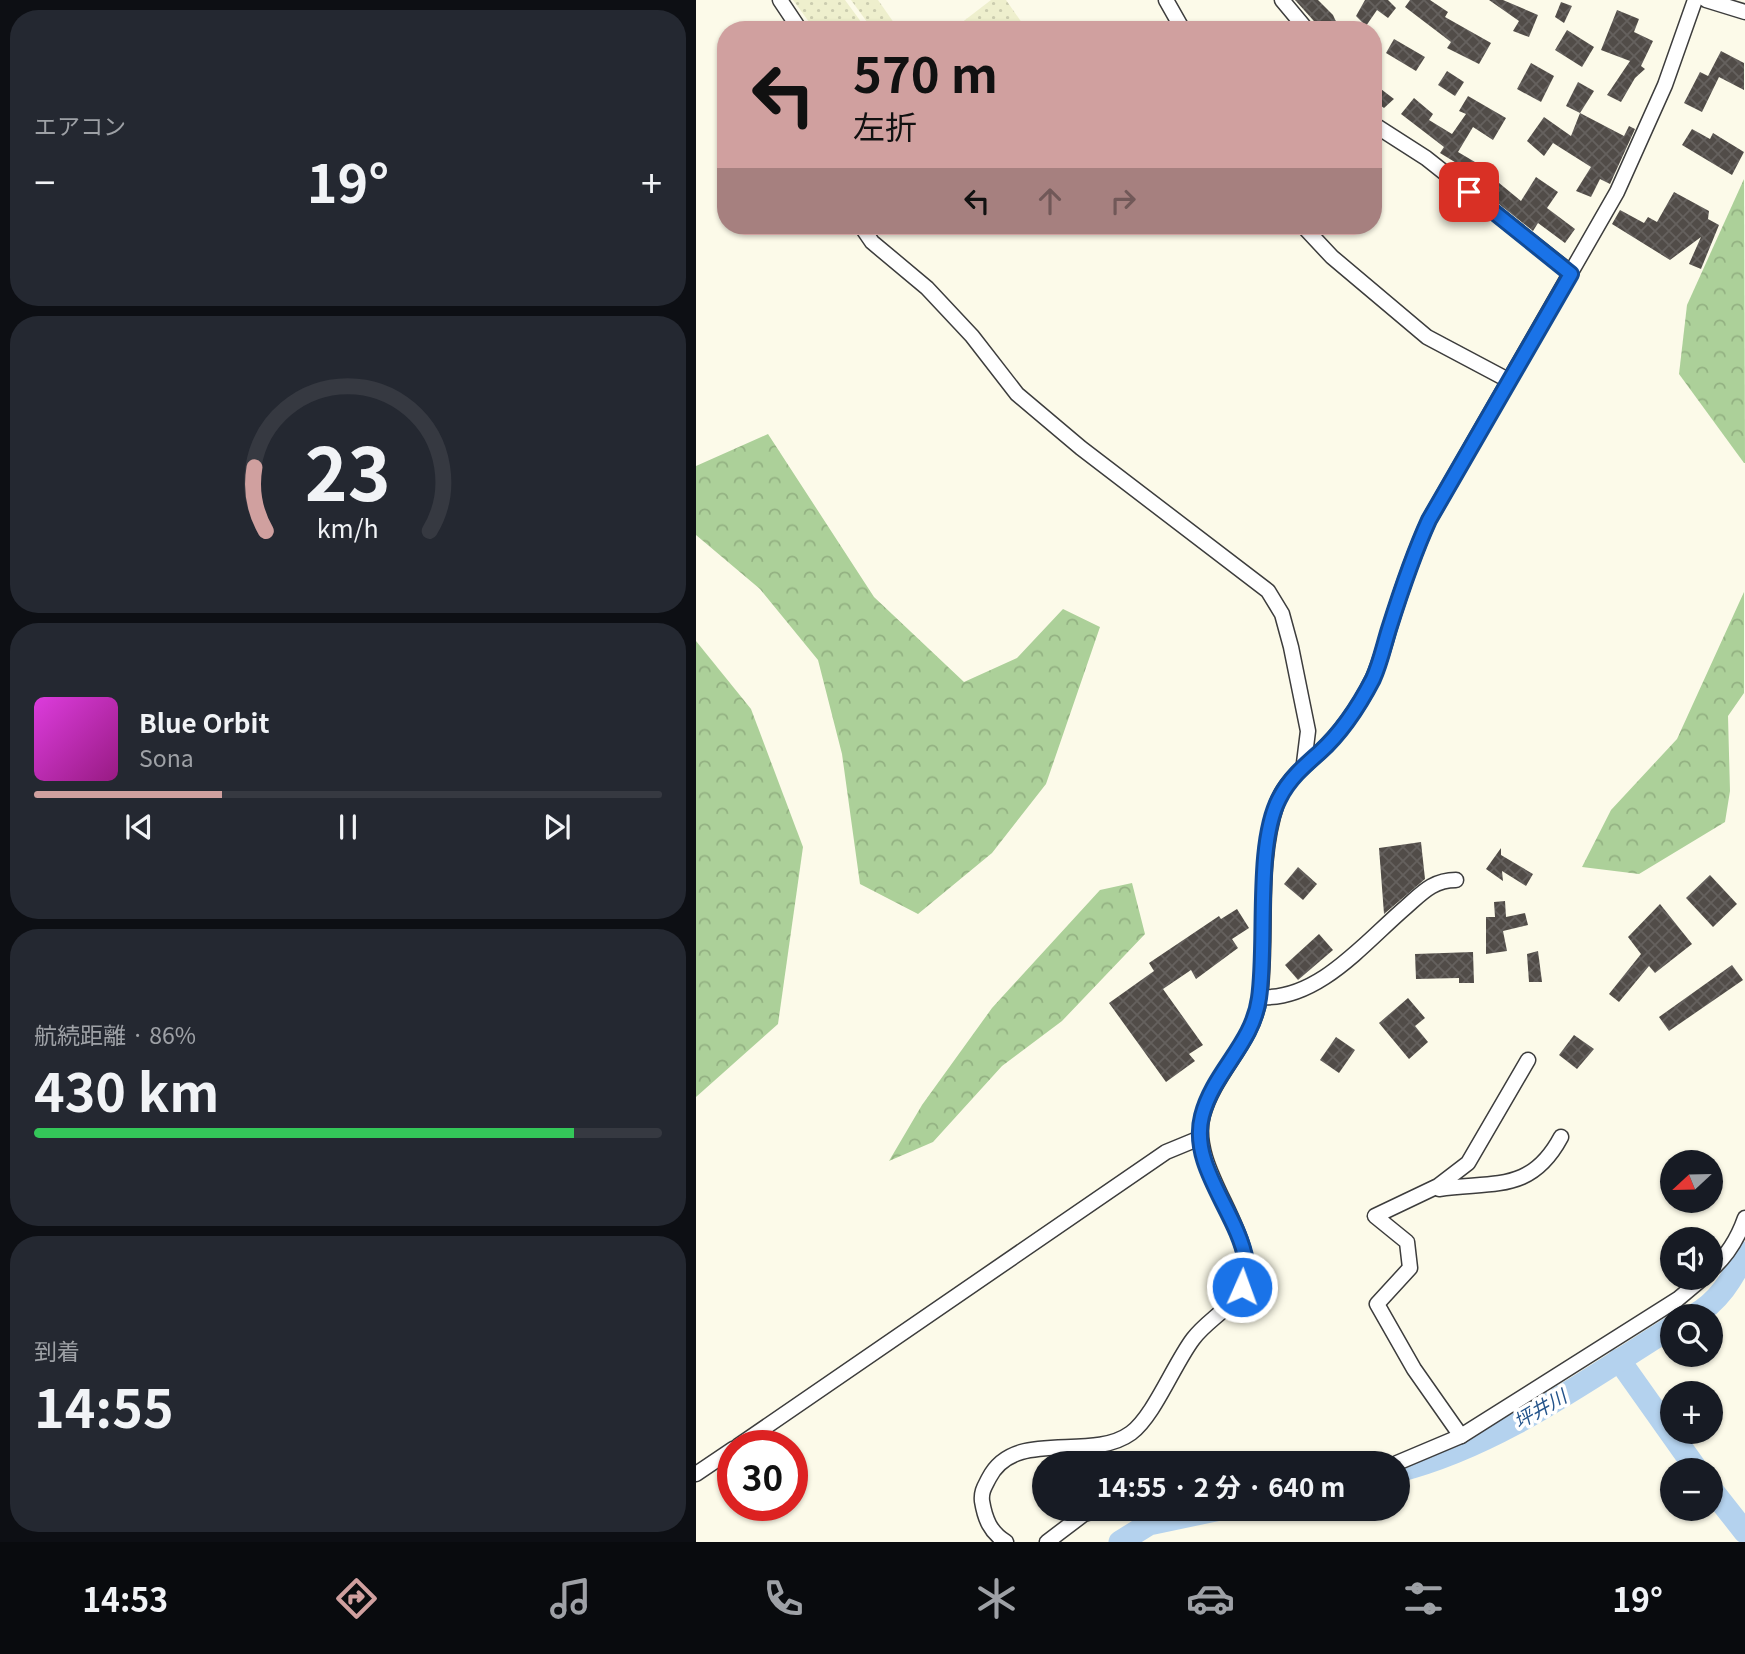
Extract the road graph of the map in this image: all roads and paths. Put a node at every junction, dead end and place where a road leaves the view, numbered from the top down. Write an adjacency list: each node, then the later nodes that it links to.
1 (780, 0): 7 (street)
2 (1166, 0): 8 (street)
3 (1282, 0): 9 (street)
4 (1695, 0): 13 (street)
5 (1706, 0): 6 (street)
6 (1744, 12)
7 (794, 21)
8 (1178, 21)
9 (1300, 21)
10 (1382, 130): 13 (street)
11 (867, 235): 15 (street)
12 (1311, 235): 14 (street)
13 (1571, 274): 14 (street)
14 (1508, 380): 15 (street)
15 (1304, 763): 17 (street)
16 (1456, 880): 17 (street)
17 (1260, 997): 20 (street)
18 (1528, 1060): 21 (street)
19 (1561, 1137): 21 (street)
20 (1200, 1138): 25 (street); 31 (street)
21 (1430, 1191): 26 (street)
22 (1744, 1218): 23 (street)
23 (1723, 1258)
24 (1689, 1290): 26 (street)
25 (761, 1430)
26 (1461, 1436): 27 (street)
27 (1410, 1458)
28 (717, 1460): 29 (street)
29 (696, 1474)
30 (1075, 1521): 32 (street)
31 (1006, 1542)
32 (1047, 1542)

